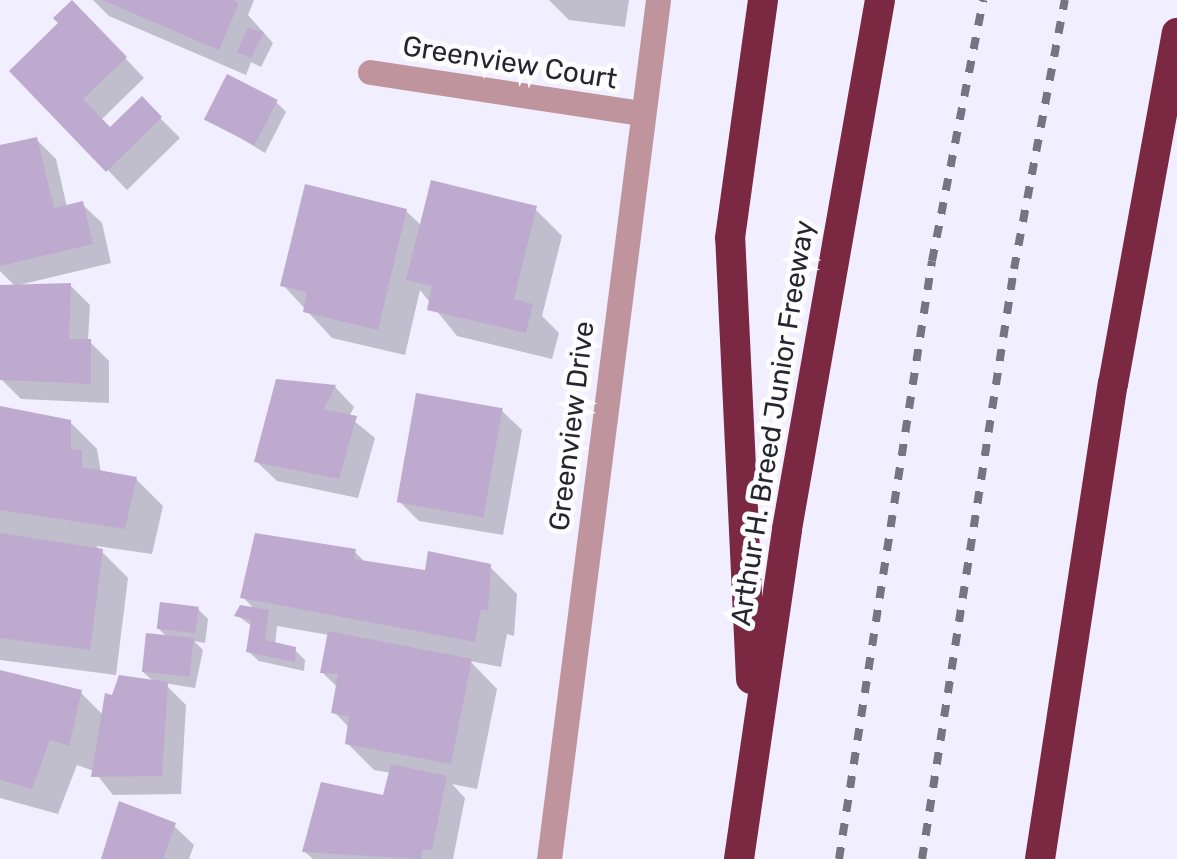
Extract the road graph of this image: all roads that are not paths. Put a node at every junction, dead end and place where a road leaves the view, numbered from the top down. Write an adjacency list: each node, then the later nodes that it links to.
1 (658, 0): 7 (street, Greenview Drive)
2 (764, 0): 9 (highway)
3 (880, 0): 9 (highway, Arthur H. Breed Junior Freeway)
4 (1177, 33): 8 (highway)
5 (370, 72): 7 (street, Greenview Court)
6 (1177, 104): 8 (highway)
7 (640, 114): 10 (street, Greenview Drive)
8 (1151, 165): 12 (highway)
9 (754, 748): 11 (highway, Arthur H. Breed Junior Freeway)
10 (549, 859)
11 (739, 859)
12 (1040, 859)

